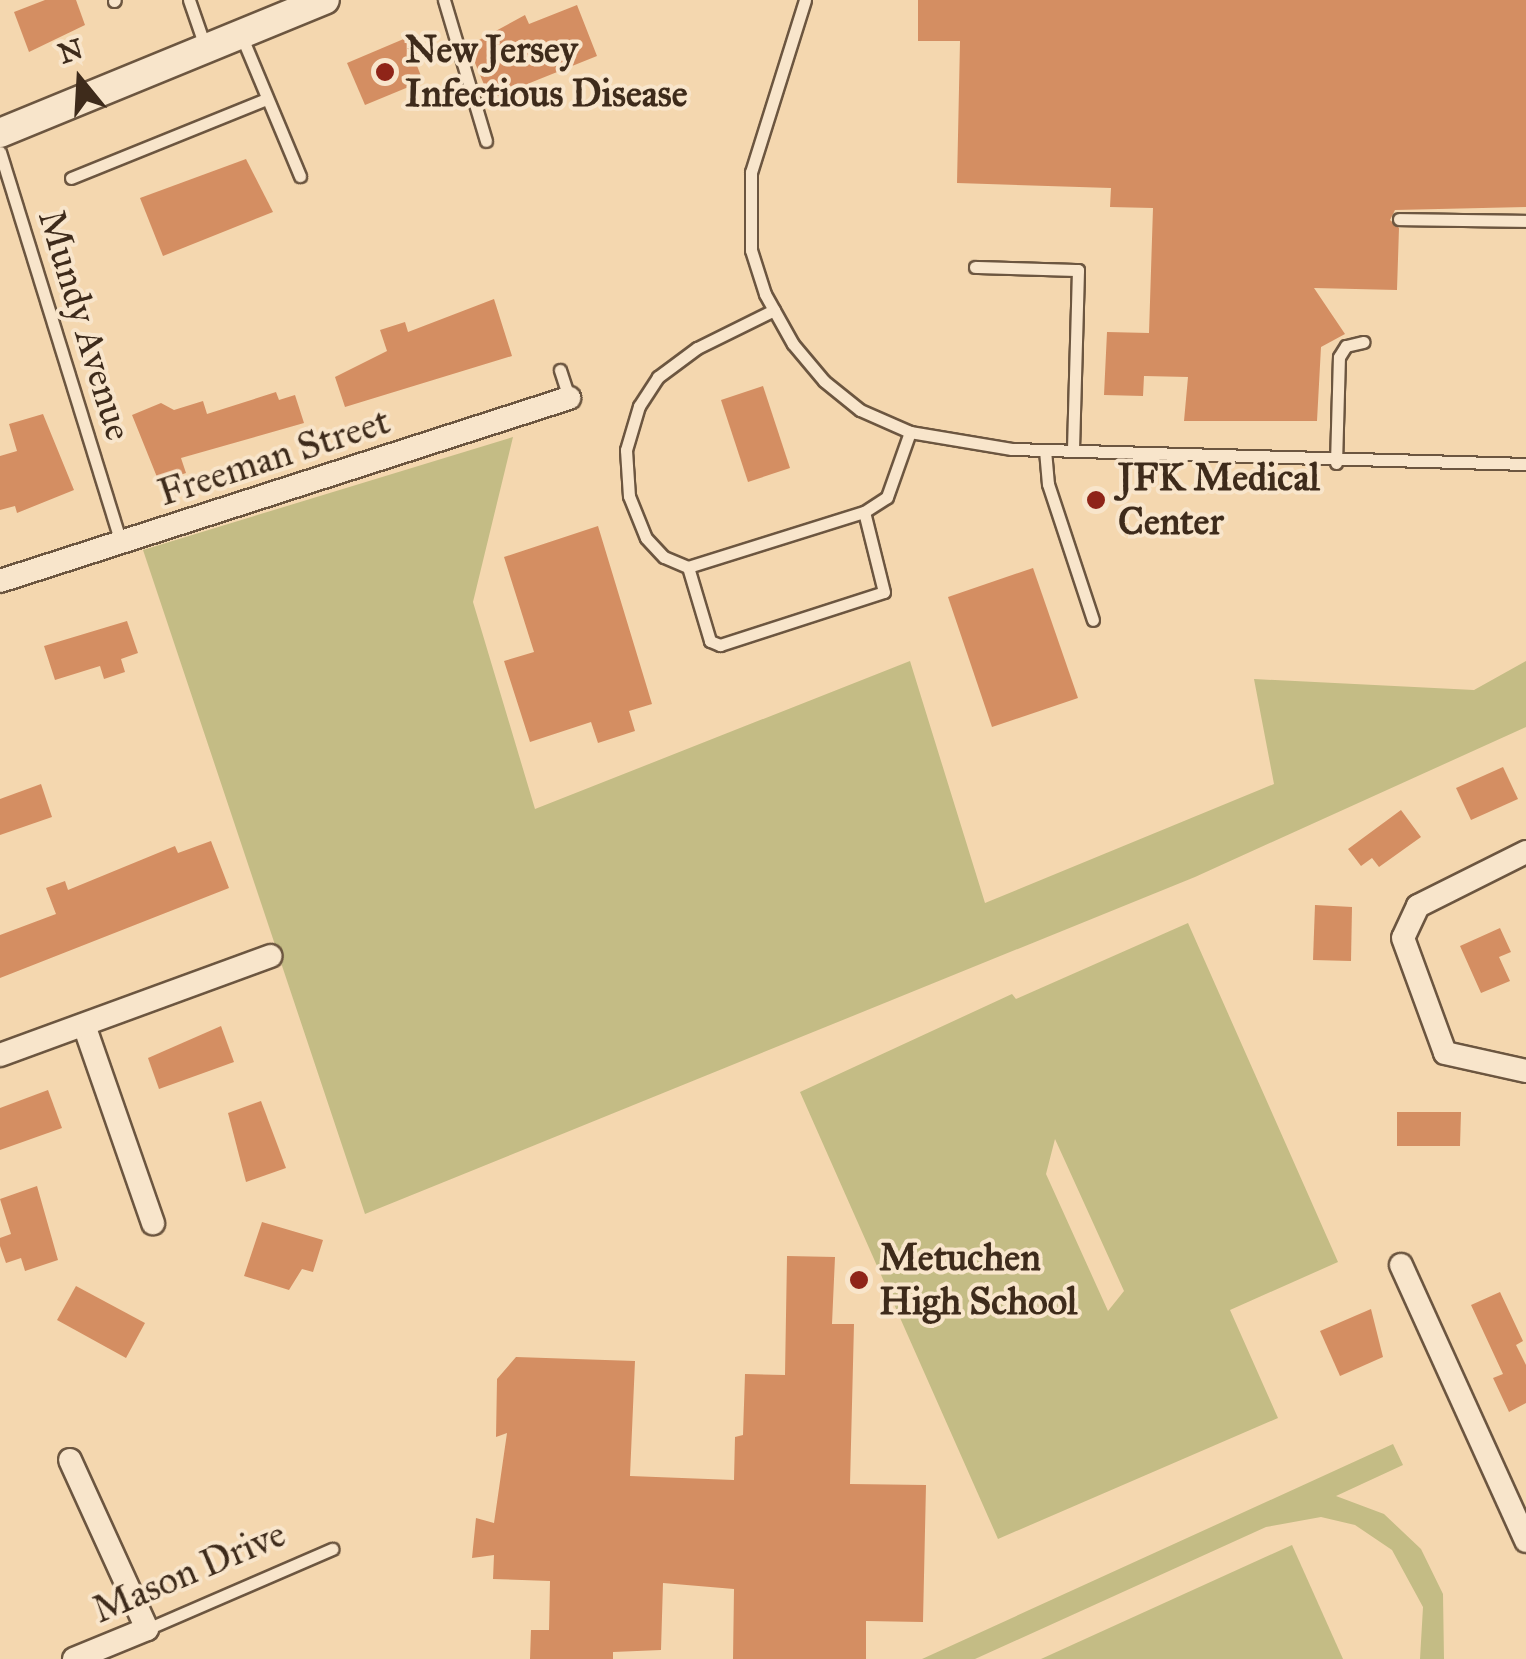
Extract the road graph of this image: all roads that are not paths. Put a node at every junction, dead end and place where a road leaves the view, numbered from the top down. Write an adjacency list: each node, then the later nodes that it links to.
1 (189, 0): 6 (lane)
2 (324, 0): 5 (street)
3 (444, 0): 8 (lane)
4 (805, 0): 15 (lane)
5 (240, 34): 6 (street); 7 (lane)
6 (206, 49): 9 (street)
7 (267, 99): 10 (lane); 11 (lane)
8 (486, 141)
9 (1, 148): 25 (lane, Mundy Avenue)
10 (300, 176)
11 (71, 178)
12 (1399, 219): 13 (lane)
13 (1526, 222)
14 (975, 267): 21 (lane)
15 (774, 310): 19 (lane); 26 (lane)
16 (1364, 342): 22 (lane)
17 (560, 370): 18 (lane)
18 (568, 398): 25 (street, Freeman Street)
19 (910, 432): 20 (lane); 24 (lane)
20 (1044, 450): 21 (lane); 28 (lane)
21 (1073, 451): 22 (lane)
22 (1336, 463): 23 (lane)
23 (1526, 464)
24 (864, 512): 26 (lane); 26 (lane)
25 (121, 543): 27 (street, Freeman Street)
26 (688, 567)
27 (0, 581)
28 (1092, 620)
29 (1526, 852): 33 (street)
30 (270, 956): 31 (street)
31 (84, 1025): 32 (street); 34 (street)
32 (0, 1056)
33 (1526, 1071)
34 (153, 1223)
35 (1401, 1264): 37 (street)
36 (70, 1460): 39 (street)
37 (1526, 1541)
38 (332, 1549): 39 (lane, Mason Drive)
39 (147, 1628): 40 (street, Mason Drive)
40 (74, 1659)

